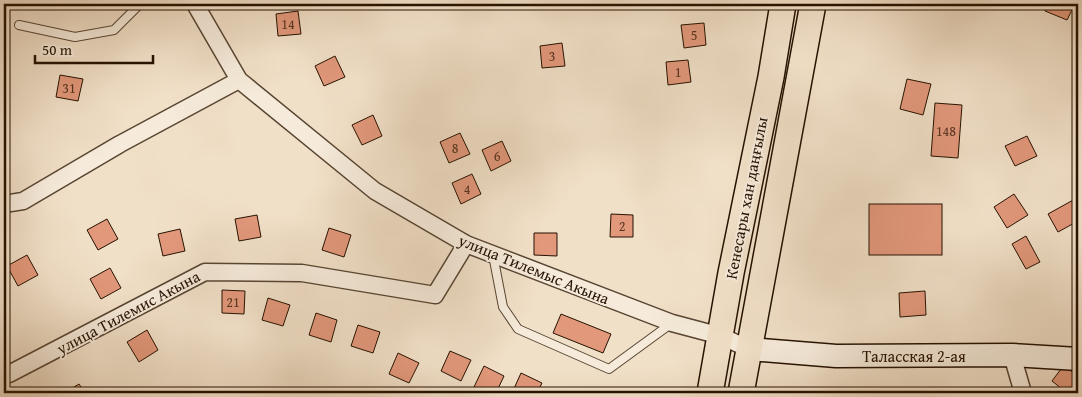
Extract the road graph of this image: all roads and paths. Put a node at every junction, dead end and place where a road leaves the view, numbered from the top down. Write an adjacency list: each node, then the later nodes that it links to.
1 (140, 4): 5 (lane)
2 (195, 4): 6 (street, улица Тилемыс Акына)
3 (784, 4): 11 (main road, Кенесары хан даңғылы)
4 (813, 4): 12 (main road, Кенесары хан даңғылы)
5 (19, 25)
6 (239, 80): 7 (street); 8 (street, улица Тилемыс Акына)
7 (4, 204)
8 (466, 244): 9 (street, улица Тилемыс Акына); 15 (street, улица Тилемис Акына)
9 (493, 254): 10 (street, улица Тилемыс Акына); 10 (lane)
10 (672, 324): 11 (street, улица Тилемыс Акына)
11 (721, 336): 12 (street, улица Тилемыс Акына); 16 (main road, Кенесары хан даңғылы)
12 (749, 349): 13 (street, Таласская 2-ая); 17 (main road, Кенесары хан даңғылы)
13 (1012, 355): 14 (street, Таласская 2-ая); 18 (street)
14 (1078, 358)
15 (4, 374)
16 (710, 393)
17 (742, 393)
18 (1023, 393)

